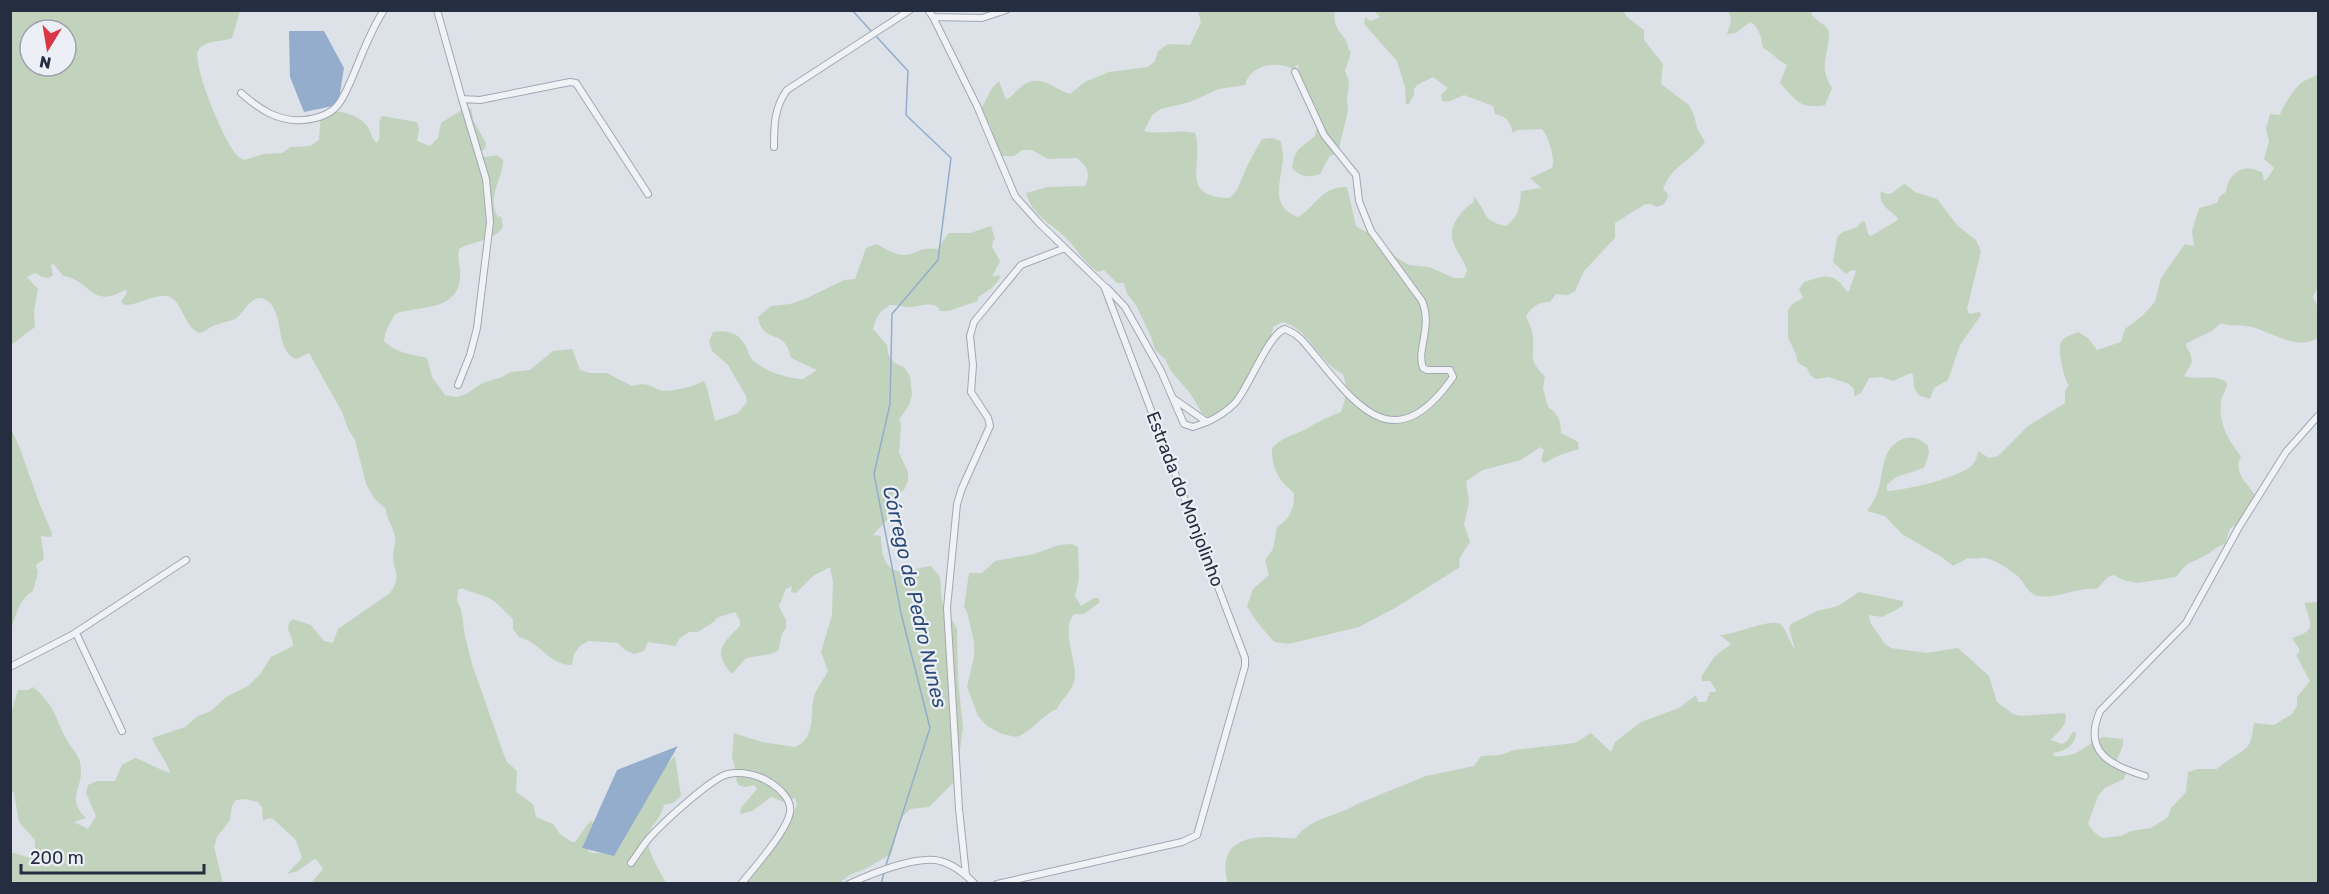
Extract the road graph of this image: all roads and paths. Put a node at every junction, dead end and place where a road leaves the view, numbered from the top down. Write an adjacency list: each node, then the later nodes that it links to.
1 (384, 10): 8 (street)
2 (436, 10): 9 (street)
3 (910, 10): 10 (street)
4 (928, 10): 6 (street, Estrada do Monjolinho)
5 (1006, 10): 6 (street)
6 (933, 17): 12 (street, Estrada do Monjolinho)
7 (1295, 72): 17 (street)
8 (241, 93)
9 (462, 99): 11 (street); 14 (street)
10 (774, 147)
11 (648, 194)
12 (1065, 248): 13 (street, Estrada do Monjolinho); 24 (street)
13 (1104, 286): 15 (street); 28 (street, Estrada do Monjolinho)
14 (458, 386)
15 (1174, 399): 17 (street); 17 (street)
16 (2319, 416): 22 (street)
17 (1207, 422)
18 (186, 560): 19 (street)
19 (76, 633): 20 (street); 21 (street)
20 (10, 667)
21 (122, 731)
22 (2145, 776)
23 (631, 863): 25 (street)
24 (966, 875): 26 (street); 27 (street)
25 (741, 884)
26 (849, 884)
27 (975, 884)
28 (997, 884)

